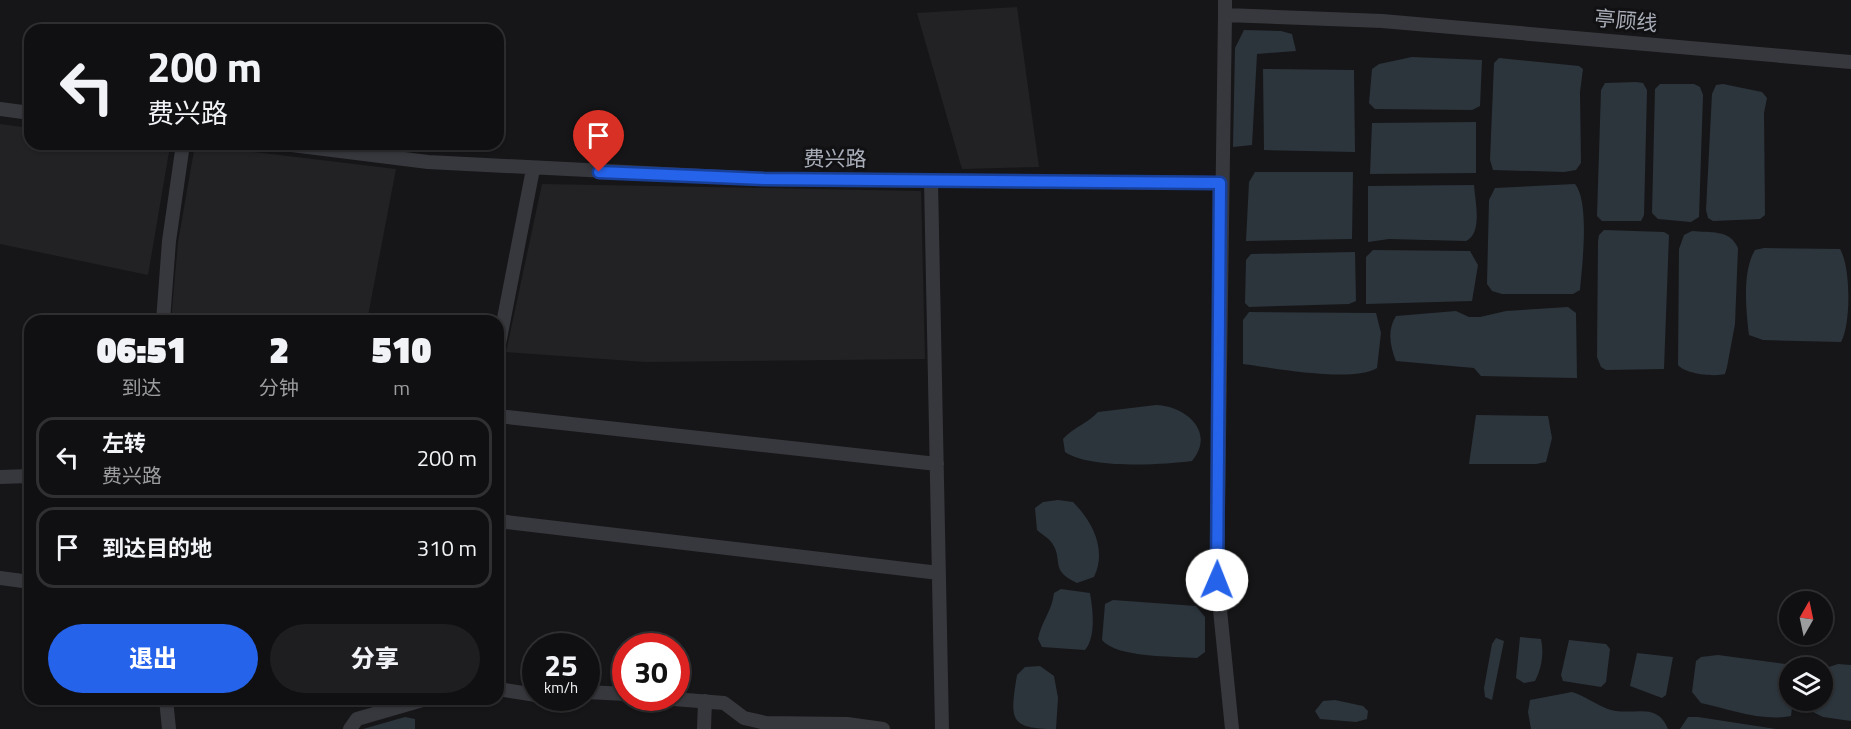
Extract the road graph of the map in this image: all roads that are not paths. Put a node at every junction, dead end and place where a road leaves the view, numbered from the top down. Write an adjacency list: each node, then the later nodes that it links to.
1 (1225, 8): 2 (street, 亭顾线); 9 (street)
2 (1851, 62)
3 (0, 109): 4 (street)
4 (24, 112)
5 (182, 150): 10 (street)
6 (332, 150): 7 (street, 费兴路)
7 (533, 169): 8 (street, 费兴路); 11 (street)
8 (931, 181): 9 (street, 费兴路); 13 (street)
9 (1220, 183): 31 (street)
10 (164, 315)
11 (504, 318)
12 (504, 417): 13 (street)
13 (937, 464): 17 (street)
14 (24, 476): 15 (street)
15 (0, 477)
16 (504, 522): 17 (street)
17 (939, 573): 30 (street)
18 (0, 578): 19 (street)
19 (24, 581)
20 (504, 690): 21 (street)
21 (522, 692)
22 (690, 700): 23 (street)
23 (705, 701): 28 (street); 29 (street)
24 (167, 705): 26 (street)
25 (405, 705): 27 (street)
26 (169, 729)
27 (350, 729)
28 (704, 729)
29 (883, 729)
30 (942, 729)
31 (1232, 729)

